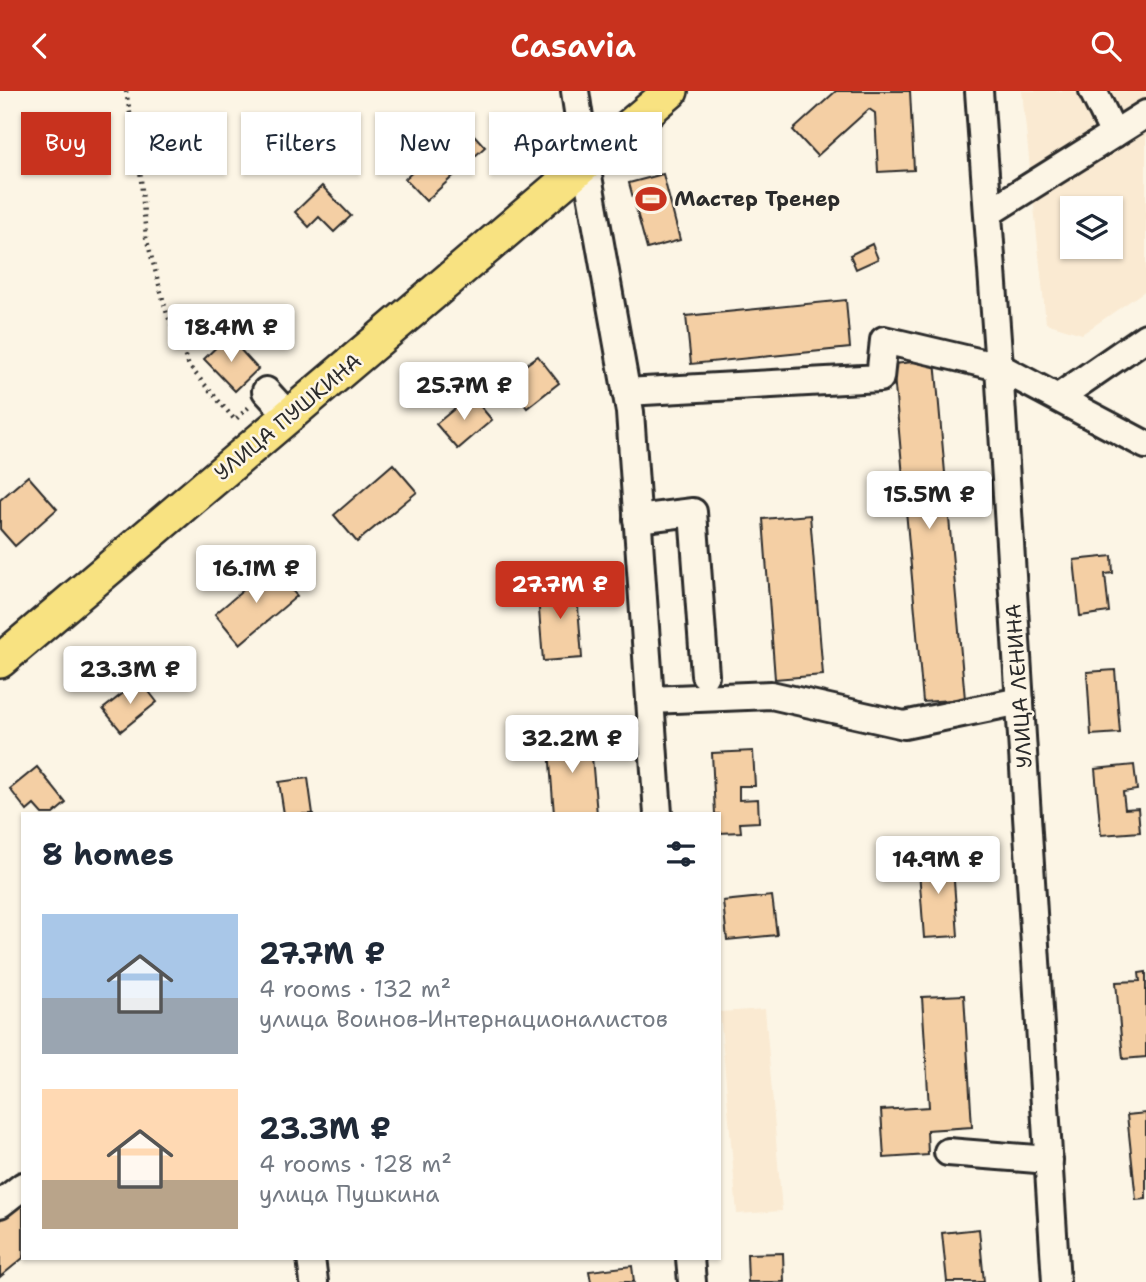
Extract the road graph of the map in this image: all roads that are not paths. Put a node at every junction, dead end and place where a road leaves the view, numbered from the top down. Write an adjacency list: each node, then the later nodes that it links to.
1 (575, 91): 5 (street)
2 (671, 91): 6 (main road, УЛИЦА ПУШКИНА)
3 (978, 91): 11 (street, УЛИЦА ЛЕНИНА)
4 (1093, 91): 8 (street)
5 (578, 112)
6 (647, 112)
7 (1146, 114): 8 (street)
8 (1114, 134): 11 (street)
9 (574, 175): 17 (main road, УЛИЦА ПУШКИНА)
10 (588, 175): 15 (street)
11 (988, 213): 13 (street, УЛИЦА ЛЕНИНА)
12 (1146, 338): 16 (street)
13 (999, 367): 15 (street); 16 (street); 23 (street, УЛИЦА ЛЕНИНА)
14 (266, 391): 17 (street)
15 (626, 392): 19 (street)
16 (1059, 397): 18 (street)
17 (289, 416): 20 (main road, УЛИЦА ПУШКИНА)
18 (1146, 445)
19 (637, 519): 21 (street); 22 (street)
20 (0, 660)
21 (705, 675)
22 (650, 700): 23 (street); 24 (street)
23 (1020, 701): 26 (street, УЛИЦА ЛЕНИНА)
24 (658, 812)
25 (948, 1152): 26 (street)
26 (1049, 1160): 33 (street, УЛИЦА ЛЕНИНА)
27 (21, 1188): 28 (street)
28 (0, 1204)
29 (311, 1260): 31 (street)
30 (690, 1260): 32 (street)
31 (314, 1282)
32 (692, 1282)
33 (1056, 1282)

